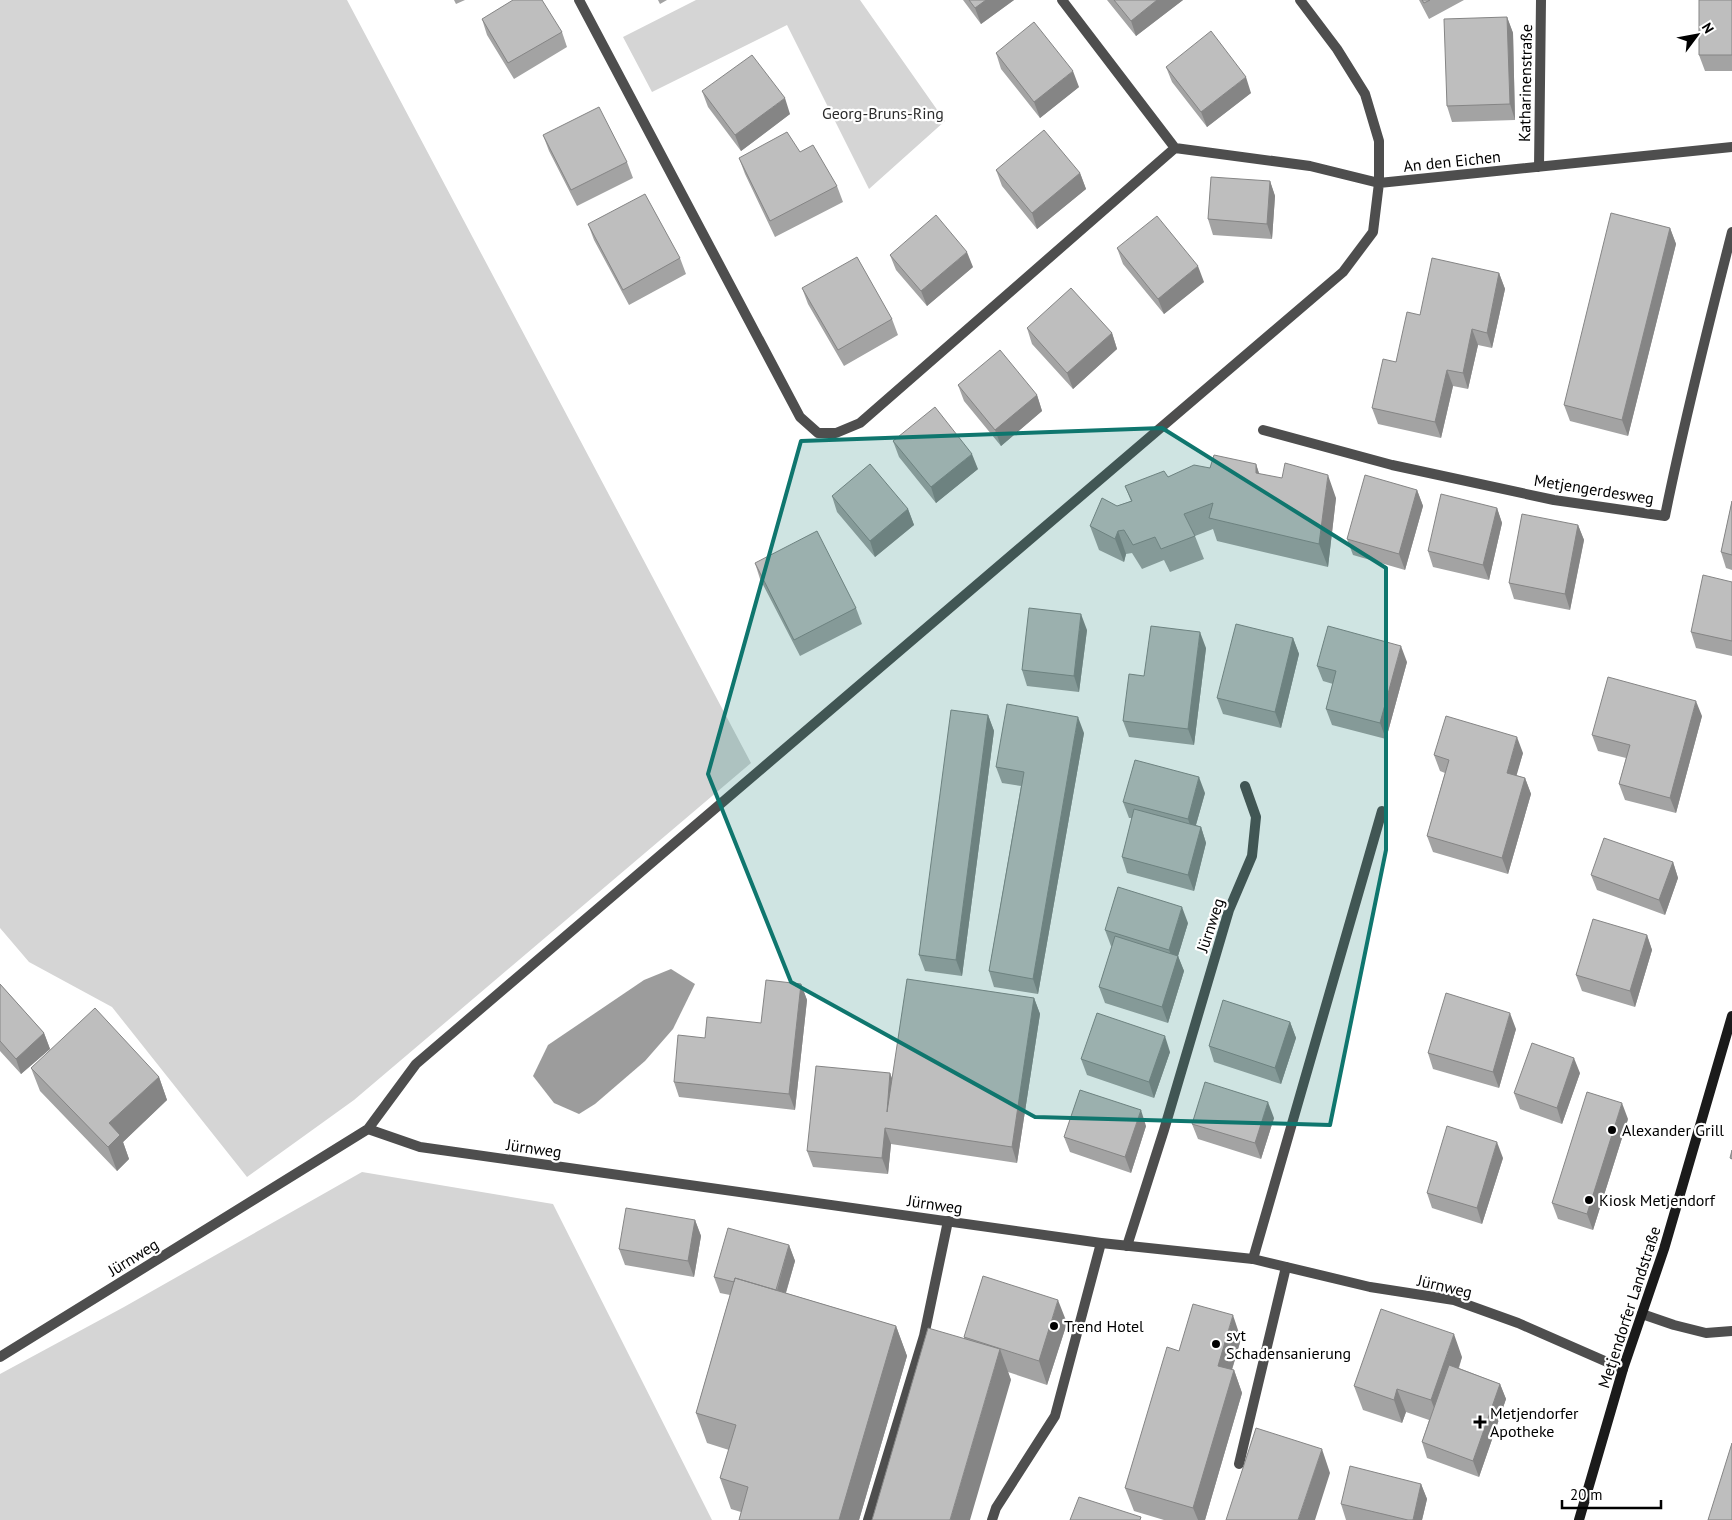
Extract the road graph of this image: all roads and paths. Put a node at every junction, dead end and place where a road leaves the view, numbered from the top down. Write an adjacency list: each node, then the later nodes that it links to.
1 (579, 0): 6 (street)
2 (1062, 0): 6 (street)
3 (1300, 0): 8 (street, An den Eichen)
4 (1541, 0): 7 (street, Katharinenstraße)
5 (1732, 147): 7 (street, An den Eichen)
6 (1174, 148): 8 (street)
7 (1539, 167): 8 (street, An den Eichen)
8 (1379, 183): 14 (street)
9 (1732, 232): 10 (street, Metjengerdesweg)
10 (1263, 430)
11 (1245, 786): 17 (street, Jürnweg)
12 (1382, 811): 18 (street)
13 (1732, 1016): 20 (main road, Metjendorfer Landstraße)
14 (368, 1129): 15 (street, Jürnweg); 22 (street, Jürnweg)
15 (948, 1221): 16 (street, Jürnweg); 25 (street)
16 (1101, 1242): 17 (street, Jürnweg); 26 (street)
17 (1126, 1246): 18 (street, Jürnweg)
18 (1253, 1259): 19 (street, Jürnweg)
19 (1286, 1266): 23 (street, Jürnweg); 24 (street)
20 (1642, 1314): 21 (street); 23 (main road, Metjendorfer Landstraße)
21 (1732, 1331)
22 (0, 1357)
23 (1623, 1370): 27 (main road, Metjendorfer Landstraße)
24 (1240, 1464)
25 (868, 1520)
26 (992, 1520)
27 (1579, 1520)

